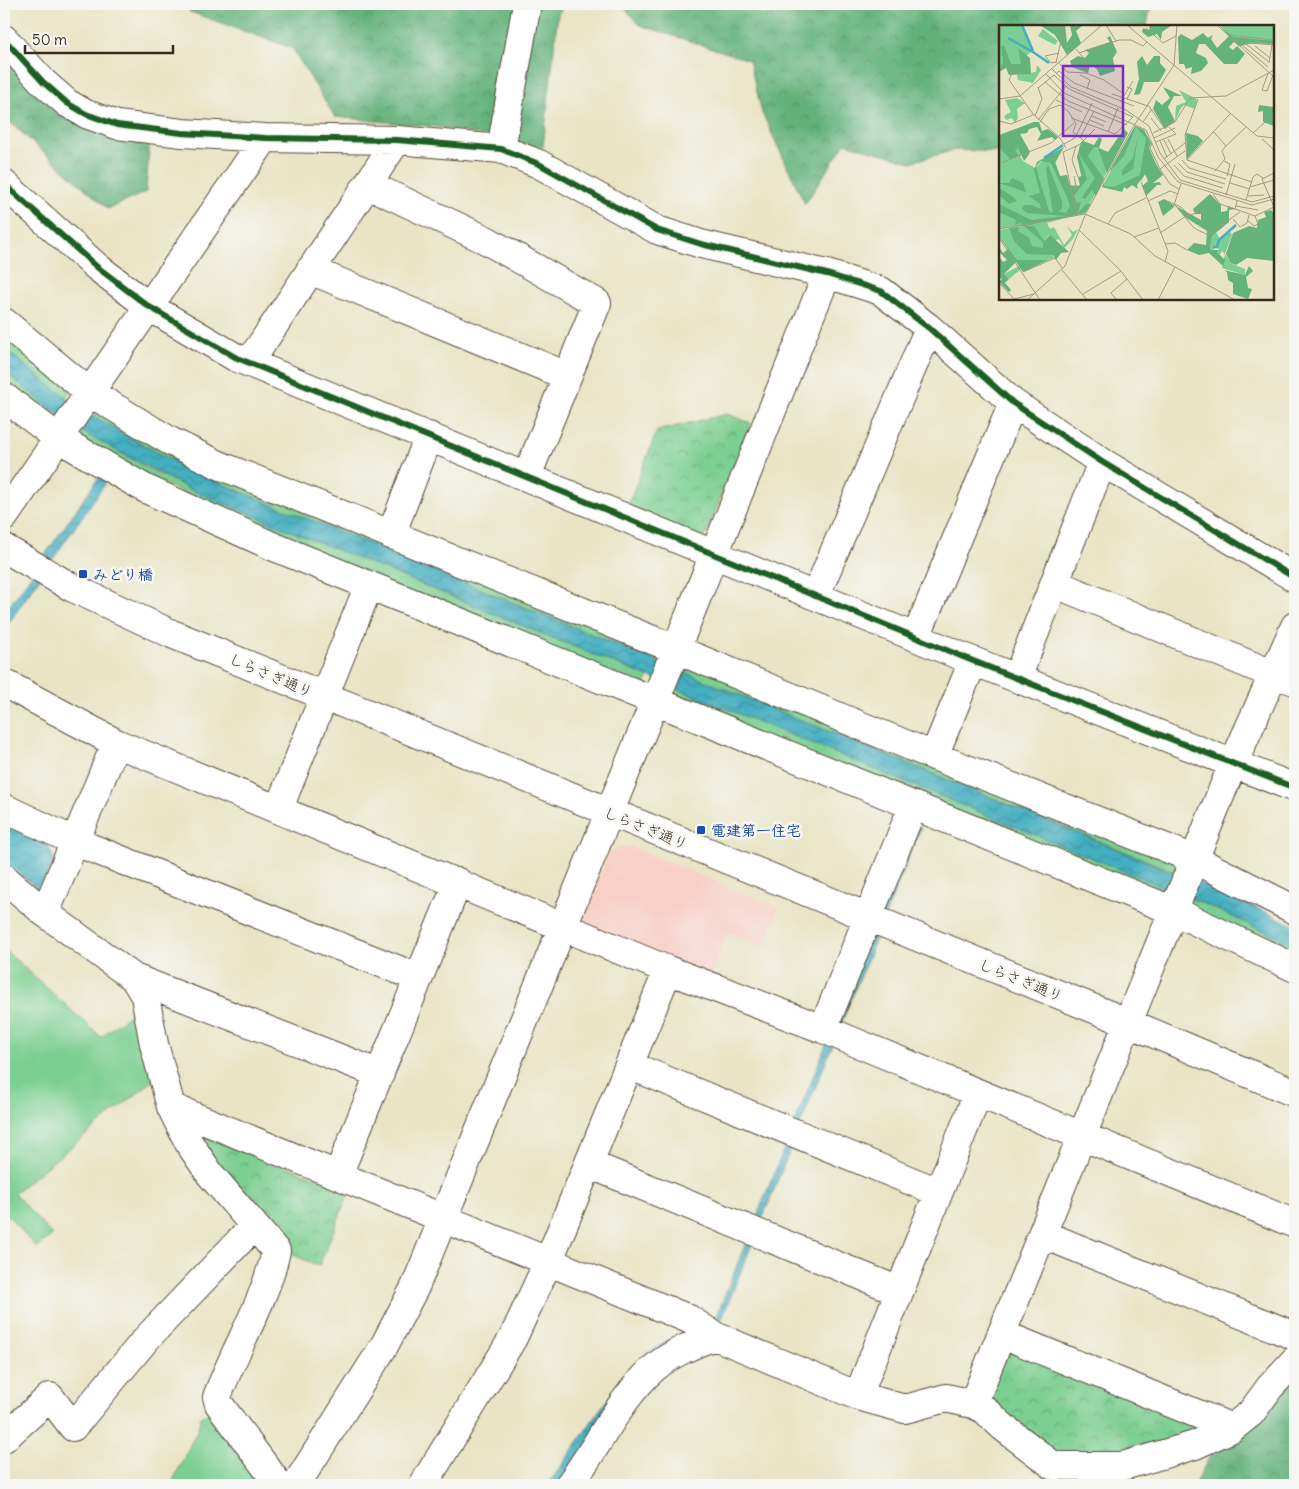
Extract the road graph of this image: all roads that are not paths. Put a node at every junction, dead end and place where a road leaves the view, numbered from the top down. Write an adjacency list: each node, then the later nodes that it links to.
1 (527, 4): 5 (street)
2 (4, 39): 3 (street)
3 (265, 138): 4 (street); 10 (street)
4 (397, 140): 5 (street); 7 (street)
5 (501, 149): 9 (street)
6 (4, 184): 10 (street)
7 (369, 184): 8 (street); 14 (street)
8 (310, 270): 13 (street); 14 (street)
9 (827, 274): 12 (street); 25 (street)
10 (148, 306): 13 (street); 15 (street)
11 (4, 322): 15 (street)
12 (929, 328): 17 (street); 29 (street)
13 (249, 363): 19 (street)
14 (567, 376): 21 (street)
15 (87, 394): 18 (street); 23 (street)
16 (4, 397): 18 (street)
17 (1013, 403): 20 (street); 31 (street)
18 (60, 435): 22 (street); 28 (street)
19 (429, 436): 21 (street); 23 (street)
20 (1102, 462): 26 (street); 27 (street)
21 (527, 476): 25 (street)
22 (4, 517)
23 (391, 534): 32 (street)
24 (4, 548): 37 (street, しらさぎ通り)
25 (715, 553): 29 (street); 32 (street)
26 (1295, 578)
27 (1056, 584): 34 (street); 35 (street)
28 (369, 585): 37 (street); 38 (street)
29 (816, 595): 31 (street)
30 (1295, 626): 34 (street)
31 (916, 637): 33 (street)
32 (675, 649): 38 (street); 40 (street)
33 (973, 661): 35 (street); 40 (street)
34 (1284, 677): 41 (street)
35 (1017, 678): 41 (street)
36 (4, 683): 39 (street)
37 (323, 697): 45 (street); 46 (street, しらさぎ通り)
38 (655, 702): 43 (street); 46 (street)
39 (116, 743): 45 (street); 47 (street)
40 (934, 756): 48 (street)
41 (1233, 764): 42 (street); 48 (street)
42 (1295, 788)
43 (913, 806): 52 (street); 54 (street)
44 (4, 808): 47 (street)
45 (279, 808): 50 (street)
46 (609, 813): 54 (street, しらさぎ通り); 55 (street)
47 (76, 842): 53 (street); 59 (street)
48 (1194, 859): 51 (street); 52 (street)
49 (4, 878): 53 (street)
50 (458, 882): 55 (street); 59 (street)
51 (1295, 910)
52 (1174, 912): 56 (street); 60 (street)
53 (46, 914): 58 (street)
54 (868, 917): 60 (street, しらさぎ通り); 61 (street)
55 (563, 925): 57 (street); 71 (street)
56 (1295, 968)
57 (668, 970): 61 (street); 62 (street)
58 (134, 978): 63 (street); 66 (street)
59 (418, 978): 63 (street)
60 (1129, 1023): 65 (street, しらさぎ通り); 67 (street)
61 (823, 1029): 64 (street)
62 (629, 1065): 68 (street); 70 (street)
63 (380, 1074): 69 (street)
64 (978, 1093): 67 (street); 70 (street)
65 (1295, 1093)
66 (171, 1107): 69 (street); 73 (street)
67 (1083, 1136): 72 (street); 74 (street)
68 (589, 1164): 75 (street); 76 (street)
69 (338, 1175): 71 (street)
70 (938, 1192): 76 (street)
71 (444, 1218): 75 (street); 86 (street)
72 (1295, 1224)
73 (253, 1227): 84 (street); 85 (street)
74 (1042, 1234): 77 (street); 79 (street)
75 (549, 1260): 78 (street); 87 (street)
76 (899, 1291): 81 (street)
77 (1002, 1334): 82 (street); 83 (street)
78 (715, 1336): 81 (street); 88 (street)
79 (1295, 1336)
80 (1295, 1360): 83 (street)
81 (858, 1396): 82 (street)
82 (973, 1404): 83 (street)
83 (1232, 1428)
84 (4, 1438)
85 (279, 1485)
86 (296, 1485)
87 (423, 1485)
88 (569, 1485)

